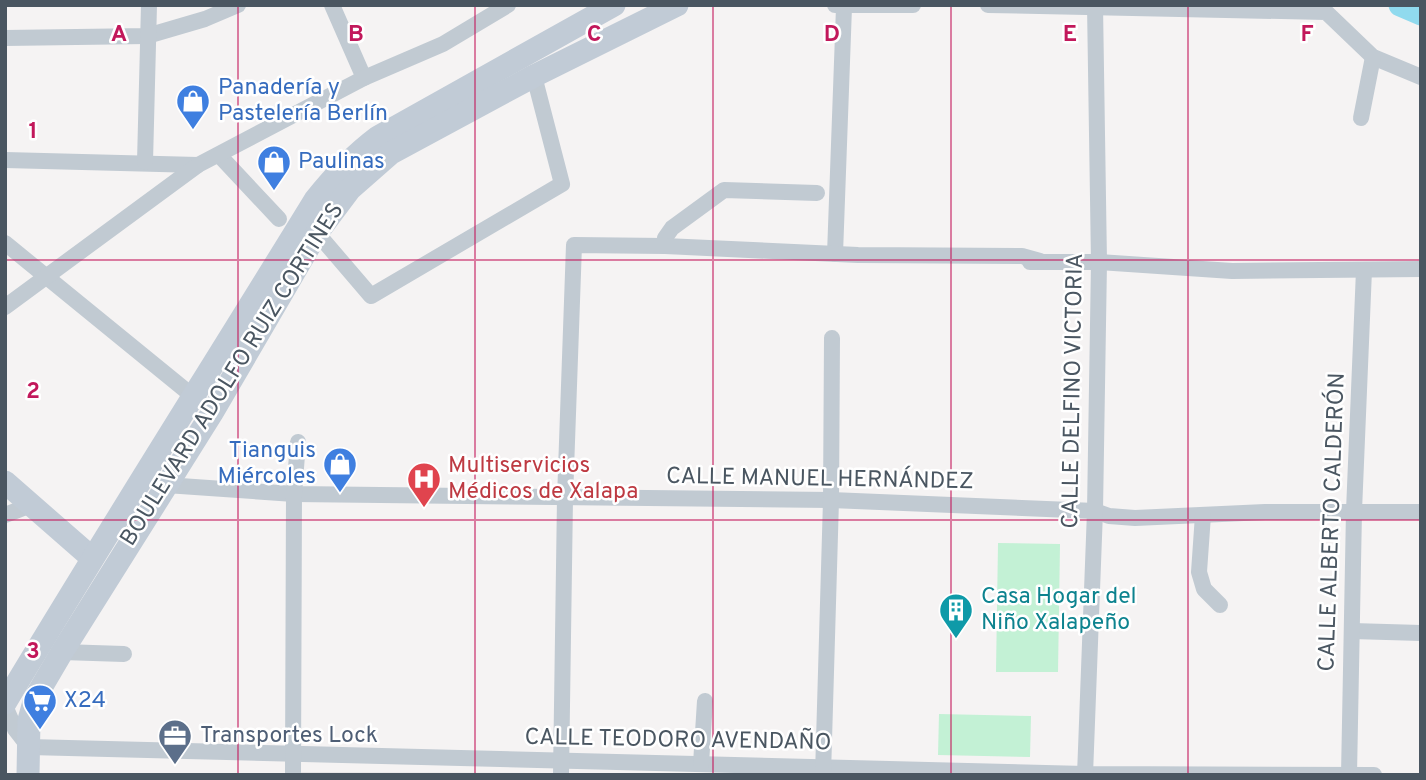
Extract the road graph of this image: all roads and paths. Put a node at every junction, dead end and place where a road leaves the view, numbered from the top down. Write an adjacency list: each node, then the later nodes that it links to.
1 (149, 5): 12 (street)
2 (238, 5): 12 (street)
3 (332, 5): 18 (street)
4 (508, 5): 18 (street)
5 (614, 5): 15 (main road, BOULEVARD ADOLFO RUIZ CORTINES)
6 (677, 5): 16 (main road, BOULEVARD ADOLFO RUIZ CORTINES)
7 (913, 5): 9 (street)
8 (988, 5): 10 (street)
9 (839, 6): 30 (street)
10 (1095, 6): 11 (street); 31 (street, CALLE DELFINO VICTORIA)
11 (1324, 8): 14 (street)
12 (148, 36): 13 (street); 23 (street)
13 (5, 37)
14 (1373, 57): 17 (street); 20 (street)
15 (494, 72): 19 (main road); 37 (main road, BOULEVARD ADOLFO RUIZ CORTINES)
16 (534, 76): 19 (main road, BOULEVARD ADOLFO RUIZ CORTINES); 27 (street)
17 (1421, 77)
18 (364, 78): 21 (street)
19 (505, 92): 27 (main road, BOULEVARD ADOLFO RUIZ CORTINES)
20 (1361, 118)
21 (219, 155): 24 (street); 26 (street)
22 (5, 160): 23 (street)
23 (145, 162): 24 (street)
24 (198, 165): 34 (street)
25 (817, 193): 29 (street)
26 (279, 219)
27 (317, 233): 38 (main road, BOULEVARD ADOLFO RUIZ CORTINES)
28 (5, 243): 34 (street)
29 (665, 246): 30 (street); 43 (street)
30 (835, 254): 31 (street)
31 (1099, 262): 33 (street); 46 (street, CALLE DELFINO VICTORIA)
32 (1421, 269): 33 (street)
33 (1364, 270): 47 (street, CALLE ALBERTO CALDERÓN)
34 (47, 276): 35 (street); 37 (street)
35 (5, 307)
36 (832, 338): 44 (street)
37 (194, 398): 38 (street); 51 (main road, BOULEVARD ADOLFO RUIZ CORTINES)
38 (212, 413): 41 (main road, BOULEVARD ADOLFO RUIZ CORTINES)
39 (298, 442): 42 (street)
40 (5, 482): 45 (main road)
41 (166, 485): 42 (street, CALLE MANUEL HERNÁNDEZ); 55 (main road, BOULEVARD ADOLFO RUIZ CORTINES)
42 (294, 494): 43 (street, CALLE MANUEL HERNÁNDEZ); 60 (street)
43 (565, 498): 44 (street, CALLE MANUEL HERNÁNDEZ); 62 (street)
44 (831, 500): 46 (street, CALLE MANUEL HERNÁNDEZ); 64 (street)
45 (31, 505): 50 (street); 51 (main road)
46 (1095, 511): 47 (street, CALLE MANUEL HERNÁNDEZ); 49 (street, CALLE MANUEL HERNÁNDEZ); 65 (street, CALLE DELFINO VICTORIA)
47 (1354, 511): 48 (street, CALLE MANUEL HERNÁNDEZ); 49 (street, CALLE MANUEL HERNÁNDEZ); 53 (street, CALLE ALBERTO CALDERÓN)
48 (1421, 512)
49 (1203, 514): 52 (street)
50 (5, 515)
51 (92, 558): 58 (main road, BOULEVARD ADOLFO RUIZ CORTINES)
52 (1220, 605)
53 (1352, 631): 54 (street); 66 (street, CALLE ALBERTO CALDERÓN)
54 (1421, 633)
55 (62, 652): 56 (street); 59 (main road, BOULEVARD ADOLFO RUIZ CORTINES)
56 (124, 654)
57 (705, 701): 61 (street)
58 (5, 704): 59 (street)
59 (29, 747): 60 (street, CALLE TEODORO AVENDAÑO); 67 (main road, BOULEVARD ADOLFO RUIZ CORTINES)
60 (294, 754): 62 (street, CALLE TEODORO AVENDAÑO); 68 (street)
61 (701, 764): 63 (street, CALLE TEODORO AVENDAÑO); 64 (street, CALLE TEODORO AVENDAÑO)
62 (561, 768): 63 (street, CALLE TEODORO AVENDAÑO)
63 (681, 769)
64 (823, 771): 65 (street, CALLE TEODORO AVENDAÑO)
65 (1085, 774): 66 (street, CALLE TEODORO AVENDAÑO)
66 (1349, 774): 69 (street, CALLE TEODORO AVENDAÑO)
67 (29, 775)
68 (293, 775)
69 (1374, 775)

